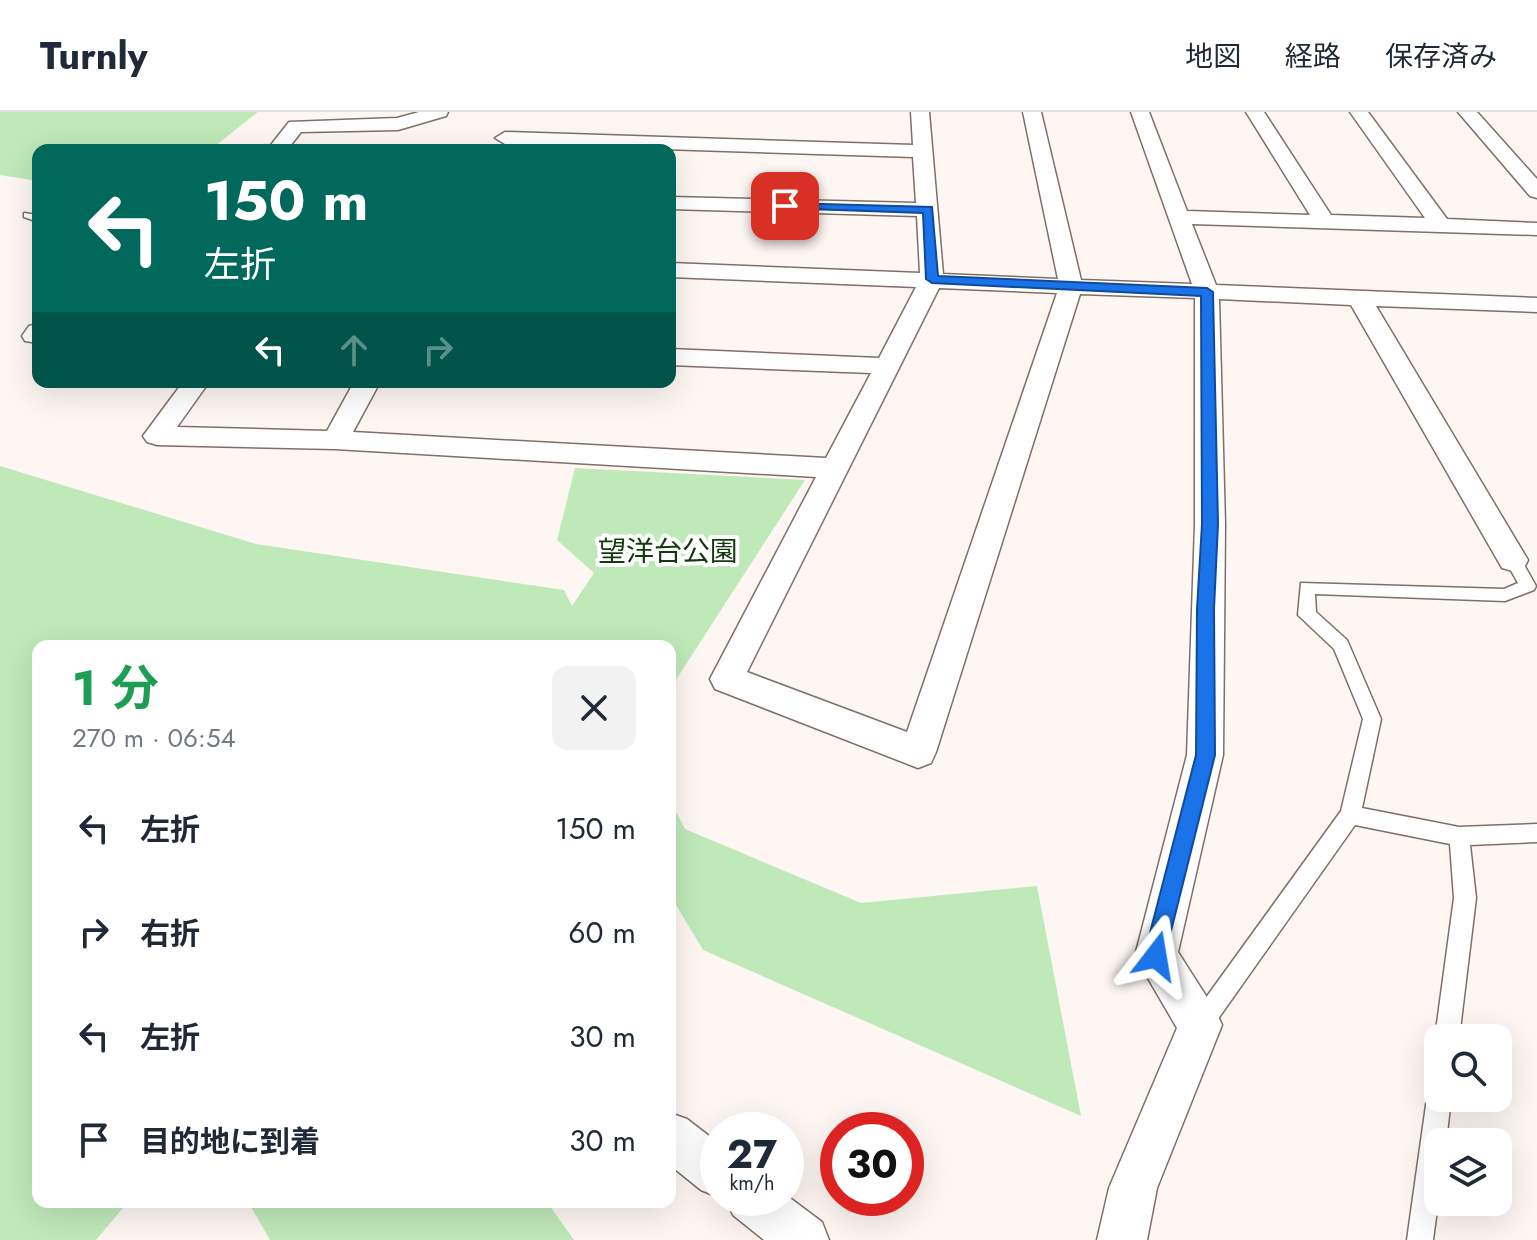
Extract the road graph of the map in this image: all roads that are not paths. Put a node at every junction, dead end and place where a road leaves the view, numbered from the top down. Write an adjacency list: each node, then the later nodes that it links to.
1 (439, 112): 8 (street)
2 (920, 112): 12 (street)
3 (1032, 112): 22 (street)
4 (1140, 112): 16 (street)
5 (1255, 112): 17 (street)
6 (1359, 112): 18 (street)
7 (1467, 112): 13 (street)
8 (398, 124): 10 (street); 11 (street)
9 (505, 138): 12 (street)
10 (282, 144)
11 (384, 144)
12 (923, 151): 15 (street)
13 (1537, 192)
14 (676, 203): 15 (street)
15 (928, 210): 21 (street)
16 (1179, 217): 17 (street); 23 (street)
17 (1325, 222): 18 (street)
18 (1441, 225): 19 (street)
19 (1537, 229)
20 (676, 270): 21 (street)
21 (932, 279): 22 (street); 27 (street)
22 (1071, 286): 23 (street); 31 (street)
23 (1207, 292): 24 (street); 37 (street)
24 (1360, 299): 25 (street); 32 (street)
25 (1537, 305)
26 (676, 357): 27 (street)
27 (889, 366): 31 (street)
28 (192, 388): 30 (street)
29 (364, 388): 30 (street)
30 (335, 440): 31 (street)
31 (833, 468)
32 (1513, 560): 33 (lane)
33 (1350, 815): 35 (lane); 37 (lane)
34 (1537, 833): 35 (lane)
35 (1459, 836): 36 (lane)
36 (1449, 1024)
37 (1200, 1025): 43 (street)
38 (1437, 1112): 44 (lane)
39 (676, 1141): 40 (street)
40 (700, 1159)
41 (773, 1216): 42 (street)
42 (804, 1240)
43 (1122, 1240)
44 (1420, 1240)

